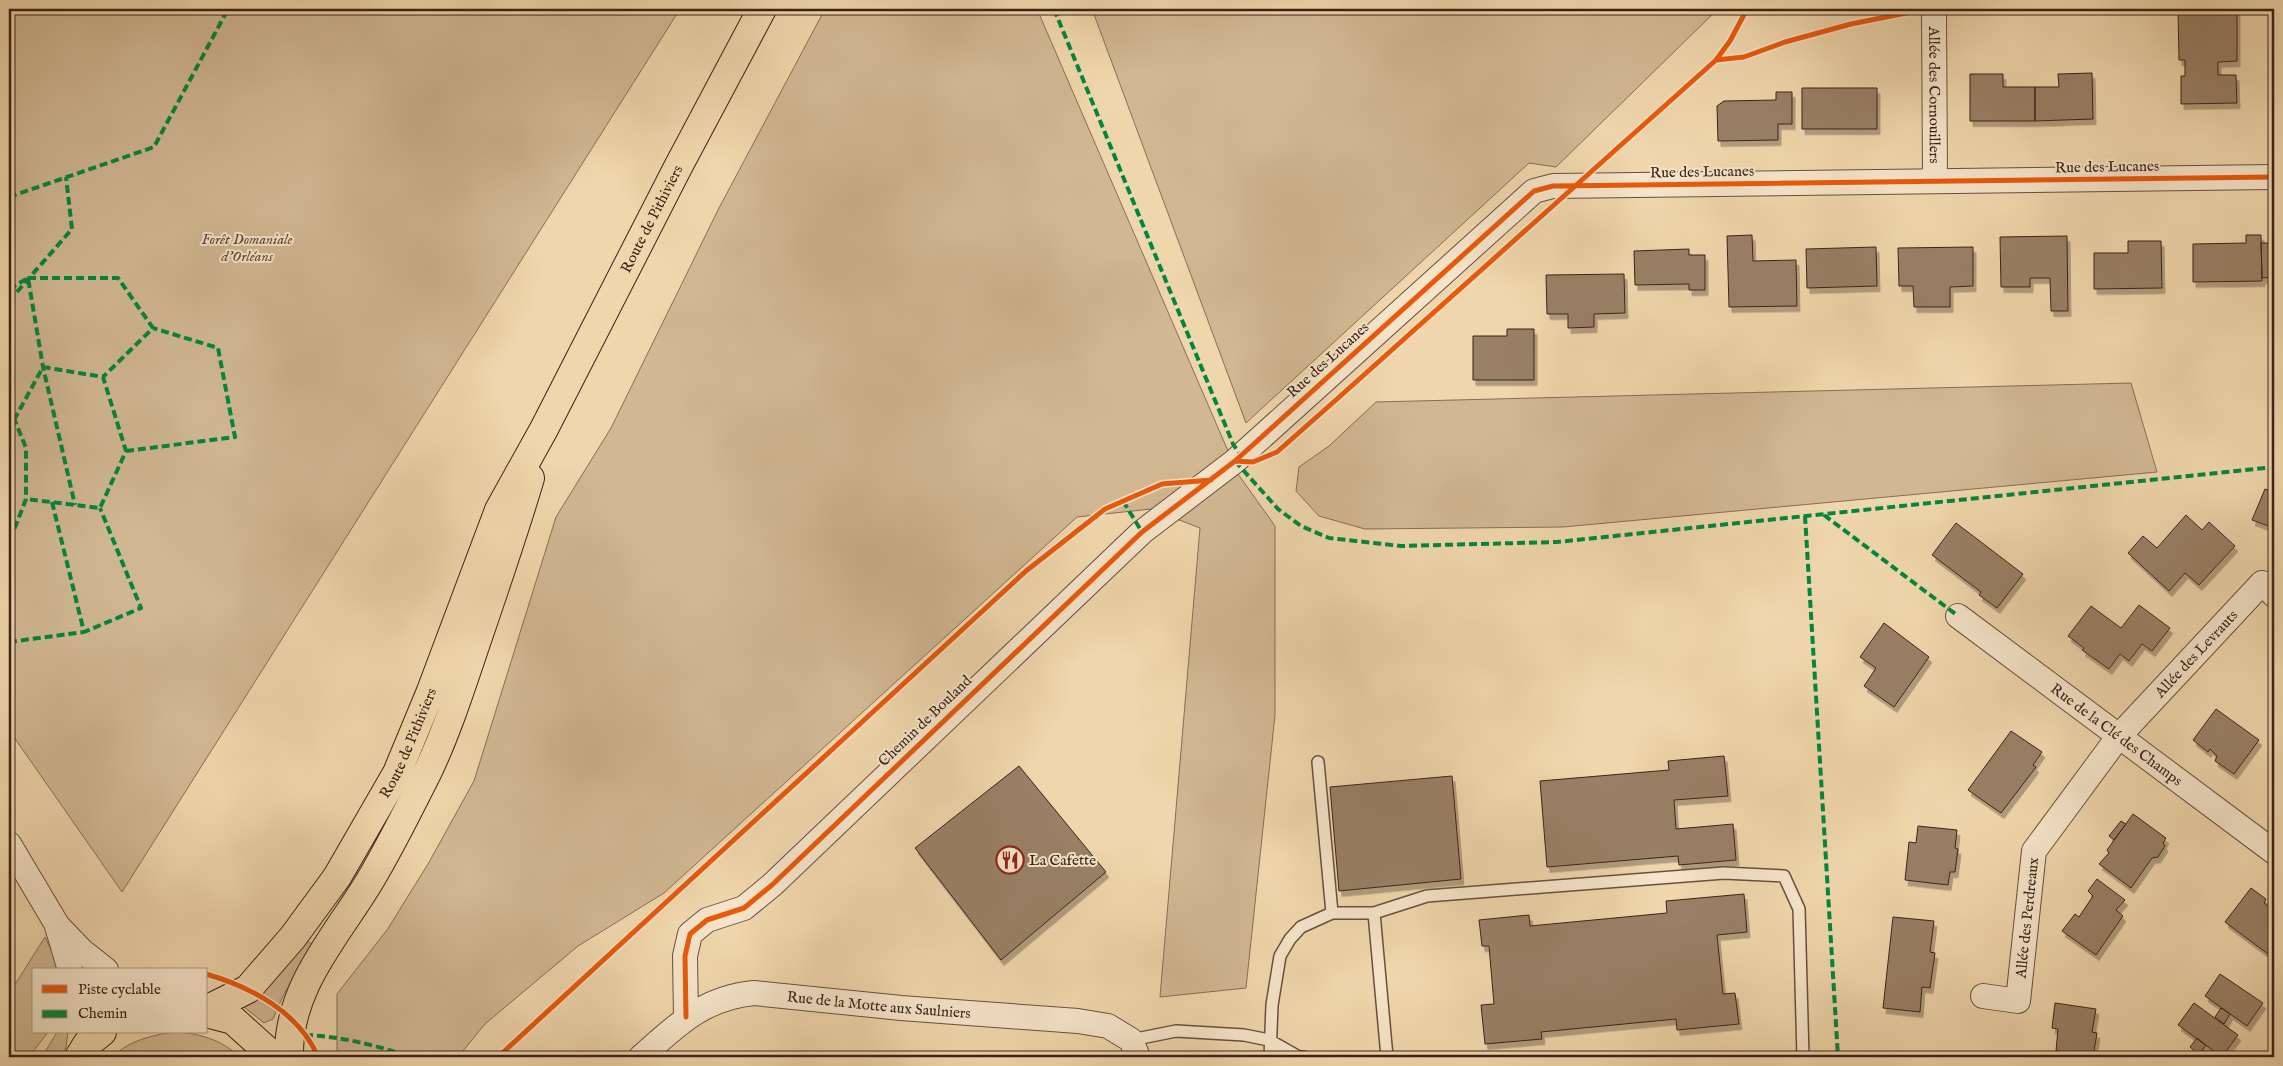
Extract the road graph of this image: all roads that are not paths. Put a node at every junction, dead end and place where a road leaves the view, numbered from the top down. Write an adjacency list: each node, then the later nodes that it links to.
1 (762, 9): 5 (main road, Route de Pithiviers)
2 (1934, 9): 4 (street, Allée des Cornouillers)
3 (2274, 177): 4 (street, Rue des Lucanes)
4 (1936, 181): 6 (street, Rue des Lucanes)
5 (544, 429): 19 (main road, Route de Pithiviers); 28 (main road, Route de Pithiviers)
6 (1235, 461): 21 (street, Chemin de Bouland)
7 (2274, 594): 9 (street, Allée des Levrauts)
8 (1958, 616): 9 (street, Rue de la Clé des Champs)
9 (2119, 736): 12 (street, Rue de la Clé des Champs); 18 (street, Allée des Perdreaux)
10 (1318, 762): 13 (lane)
11 (9, 844): 15 (street)
12 (2274, 852)
13 (1332, 913): 14 (lane); 24 (lane)
14 (1374, 913): 32 (lane); 33 (lane)
15 (56, 924): 16 (street); 17 (street)
16 (69, 968)
17 (103, 968)
18 (1983, 996)
19 (208, 1010)
20 (208, 1012): 27 (main road)
21 (686, 1017): 25 (street, Rue de la Motte aux Saulniers); 29 (street, Rue de la Motte aux Saulniers)
22 (78, 1034): 26 (street)
23 (99, 1034): 26 (main road)
24 (1269, 1040): 25 (lane); 30 (lane); 31 (lane)
25 (1134, 1049)
26 (78, 1057)
27 (274, 1057)
28 (289, 1057)
29 (641, 1057)
30 (1270, 1057)
31 (1304, 1057)
32 (1387, 1057)
33 (1803, 1057)

